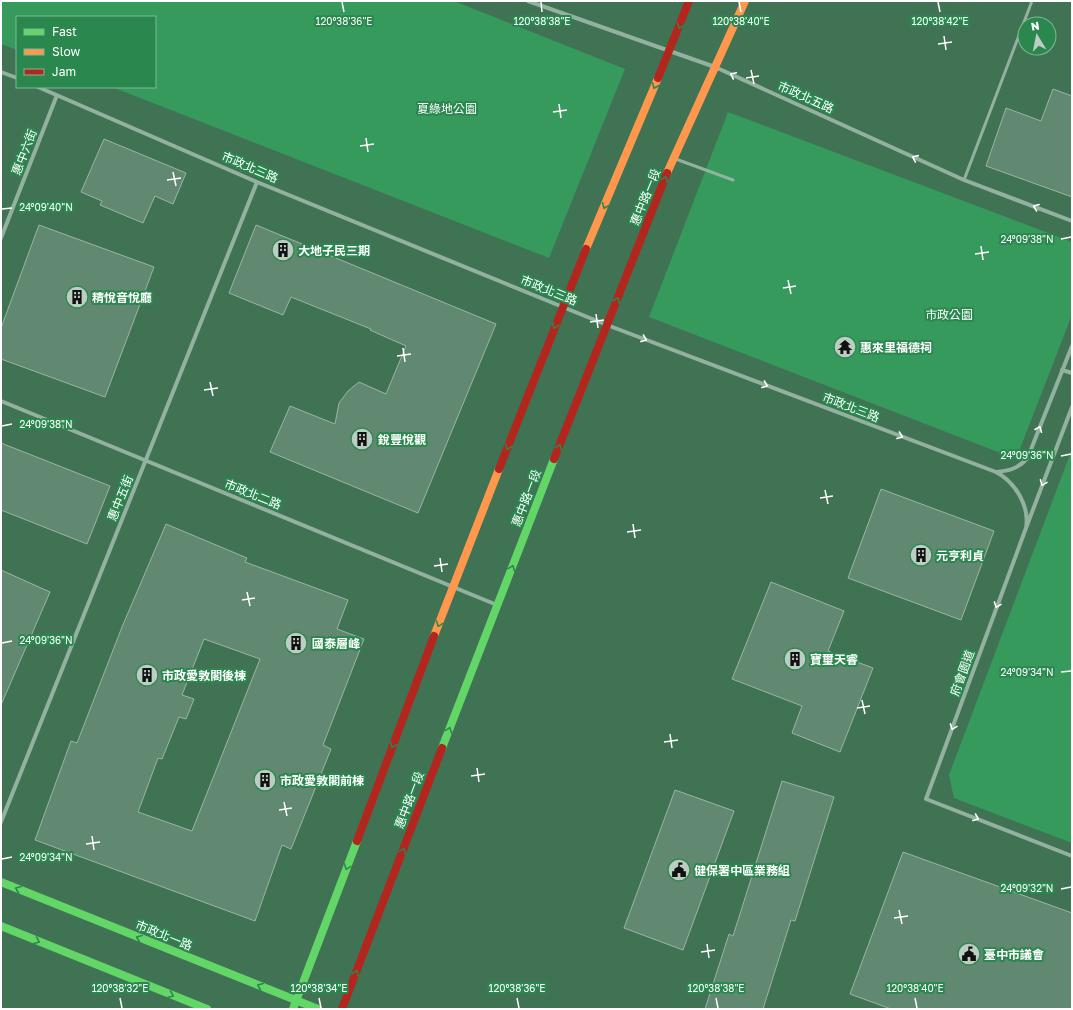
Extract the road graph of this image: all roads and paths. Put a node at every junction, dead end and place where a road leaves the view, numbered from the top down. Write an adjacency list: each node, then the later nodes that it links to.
1 (528, 1): 5 (street, 市政北五路)
2 (689, 1): 5 (street, one-way to 5)
3 (745, 1): 6 (street, 惠中路一段)
4 (1032, 1): 13 (lane)
5 (671, 50): 6 (street, 市政北五路); 17 (street, one-way to 17)
6 (715, 67): 11 (street, 惠中路一段); 13 (street, 市政北五路, one-way to 6)
7 (1, 72): 8 (street)
8 (16, 78)
9 (40, 88): 10 (street, 市政北三路)
10 (57, 95): 14 (street, 市政北三路); 16 (street, 惠中六街)
11 (673, 158): 12 (lane); 18 (street, 惠中路一段, one-way to 11)
12 (733, 180)
13 (964, 180): 15 (street, 市政北五路, one-way to 13)
14 (257, 182): 17 (street, 市政北三路); 24 (street, 惠中五街)
15 (1072, 221)
16 (1, 238)
17 (562, 307): 18 (street, 市政北三路); 27 (street, one-way to 27)
18 (607, 325): 25 (street, 市政北三路, one-way to 25); 28 (street, 惠中路一段, one-way to 18)
19 (1072, 346): 20 (street)
20 (1062, 370): 21 (street); 25 (street, one-way to 20)
21 (1072, 373)
22 (1, 401): 24 (street, 市政北二路)
23 (1072, 407): 26 (street, 府會園道, one-way to 26)
24 (146, 461): 27 (street, 市政北二路); 29 (street, 惠中五街)
25 (996, 472): 26 (street, 市政北三路)
26 (1026, 528): 30 (street, 府會園道, one-way to 30)
27 (453, 587): 28 (street, 市政北二路); 33 (street, one-way to 33)
28 (497, 605): 37 (street, 惠中路一段, one-way to 28)
29 (1, 822)
30 (1072, 856)
31 (1, 882): 33 (street, 市政北一路, one-way to 31)
32 (1, 926): 34 (street, one-way to 34)
33 (296, 1000): 35 (street); 36 (street, 市政北一路)
34 (207, 1009)
35 (293, 1009)
36 (318, 1009)
37 (342, 1009)

